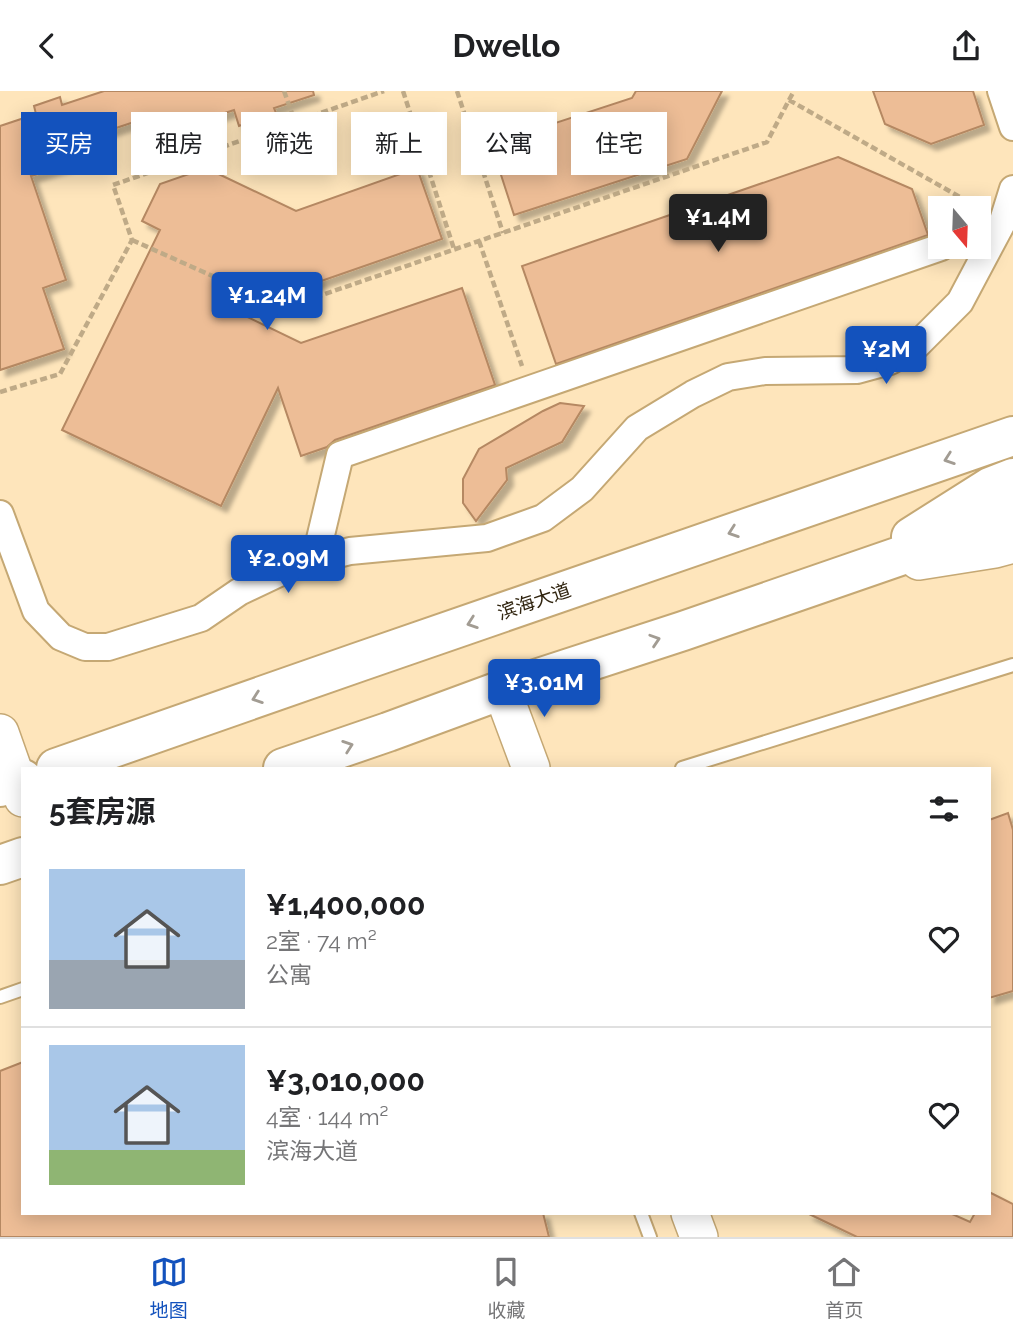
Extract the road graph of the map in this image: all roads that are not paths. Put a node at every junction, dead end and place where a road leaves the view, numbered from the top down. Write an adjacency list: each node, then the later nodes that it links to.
1 (1001, 91): 2 (street)
2 (1013, 127)
3 (1013, 190): 4 (street)
4 (1003, 222): 5 (street); 12 (street)
5 (991, 227)
6 (928, 252): 12 (street)
7 (1013, 436): 17 (highway, 滨海大道, one-way to 17)
8 (1013, 478): 13 (highway)
9 (0, 514): 12 (street)
10 (1013, 517): 13 (highway)
11 (1013, 544): 13 (street)
12 (315, 560)
13 (859, 570): 15 (highway, one-way to 13)
14 (1013, 665): 20 (lane)
15 (502, 689): 18 (highway, one-way to 15); 19 (street)
16 (0, 733): 21 (street)
17 (59, 767)
18 (286, 767)
19 (531, 767)
20 (685, 767)
21 (16, 786)
22 (21, 990): 23 (lane)
23 (0, 997)
24 (642, 1215): 26 (lane)
25 (691, 1215): 27 (street)
26 (650, 1237)
27 (699, 1237)

